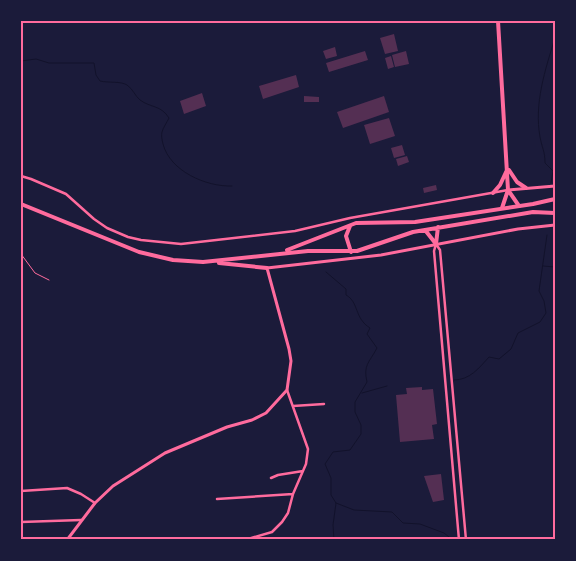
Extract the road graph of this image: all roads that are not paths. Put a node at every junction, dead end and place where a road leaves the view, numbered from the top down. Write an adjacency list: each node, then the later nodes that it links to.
1 (498, 21): 2 (main road)
2 (507, 168): 5 (main road); 6 (main road); 7 (main road)
3 (21, 176): 7 (street)
4 (555, 186): 5 (street)
5 (526, 188): 6 (street)
6 (508, 190): 7 (street); 10 (main road); 11 (main road)
7 (493, 193)
8 (555, 199): 10 (main road)
9 (21, 204): 20 (main road)
10 (519, 206): 11 (main road)
11 (502, 208): 13 (main road)
12 (555, 213): 15 (main road)
13 (350, 225): 18 (main road); 19 (main road)
14 (555, 225): 17 (street)
15 (438, 227): 16 (main road); 17 (main road)
16 (425, 230): 17 (main road); 18 (main road)
17 (436, 244): 21 (street); 35 (street); 36 (street)
18 (351, 252): 19 (main road)
19 (278, 253): 20 (main road)
20 (212, 262): 21 (main road)
21 (267, 268): 22 (street)
22 (287, 390): 24 (street); 30 (street)
23 (324, 404): 24 (street)
24 (293, 406): 25 (street)
25 (303, 471): 26 (street); 28 (street)
26 (271, 478)
27 (21, 491): 30 (street)
28 (293, 494): 29 (street); 33 (street)
29 (217, 498)
30 (95, 503): 31 (street)
31 (83, 520): 32 (street); 34 (street)
32 (21, 522)
33 (248, 539)
34 (67, 540)
35 (459, 540)
36 (466, 540)

